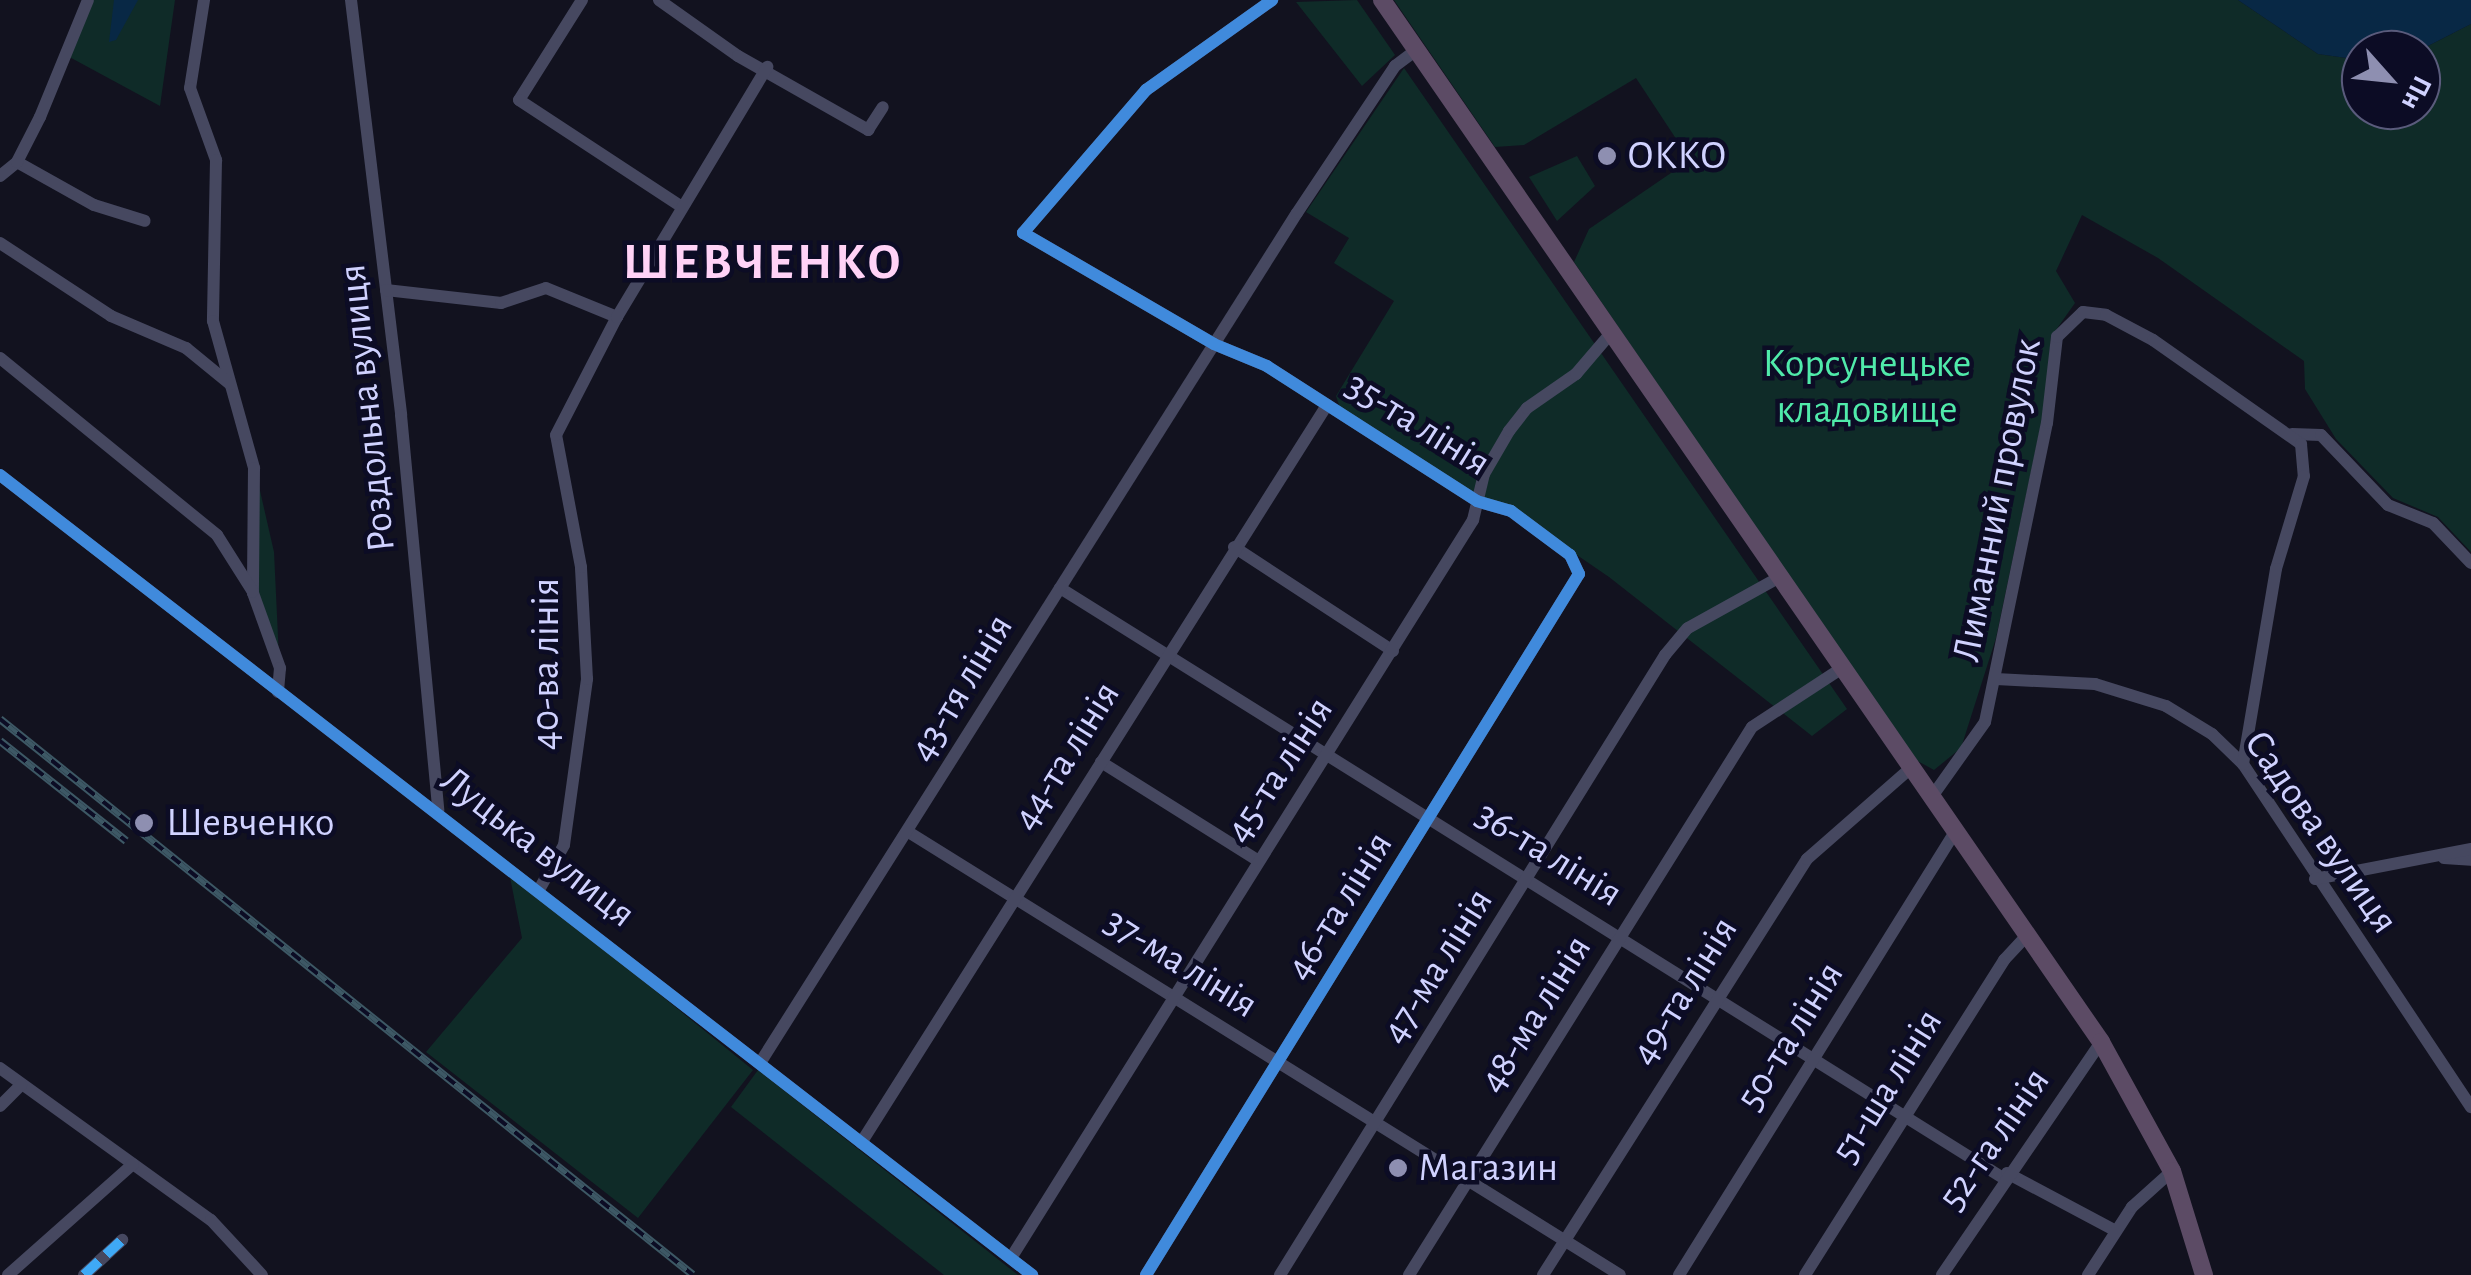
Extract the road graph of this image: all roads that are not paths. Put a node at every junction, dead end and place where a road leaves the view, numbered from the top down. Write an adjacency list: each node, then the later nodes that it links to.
1 (88, 0): 11 (street)
2 (204, 0): 21 (street)
3 (351, 0): 16 (street, Роздольна вулиця)
4 (582, 0): 13 (street)
5 (659, 0): 9 (street)
6 (1272, 0): 19 (street)
7 (1382, 0): 8 (highway)
8 (1416, 50): 18 (highway); 19 (street, 43-тя лінія)
9 (767, 67): 10 (street); 13 (street)
10 (883, 106)
11 (17, 162): 12 (street); 14 (street)
12 (0, 176)
13 (682, 207): 17 (street)
14 (145, 221)
15 (0, 243): 21 (street)
16 (386, 290): 17 (street); 42 (street, Роздольна вулиця)
17 (617, 317): 52 (street, 40-ва лінія)
18 (1611, 333): 25 (street, 45-та лінія); 29 (highway)
19 (1214, 344): 22 (street, 35-та лінія); 30 (street, 43-тя лінія)
20 (0, 358): 31 (street)
21 (230, 384): 31 (street)
22 (1326, 405): 25 (street, 35-та лінія); 26 (street, 44-та лінія)
23 (2292, 434): 27 (street); 35 (street, Лиманний провулок); 39 (street)
24 (0, 475): 36 (street, Луцька вулиця)
25 (1477, 500): 28 (street, 35-та лінія); 32 (street, 45-та лінія)
26 (1234, 547): 32 (street); 33 (street, 44-та лінія)
27 (2471, 563)
28 (1578, 568): 43 (street, 46-та лінія)
29 (1780, 577): 34 (highway); 51 (street, 47-ма лінія)
30 (1060, 588): 33 (street, 36-та лінія); 45 (street, 43-тя лінія)
31 (253, 592): 36 (street)
32 (1394, 650): 37 (street, 45-та лінія)
33 (1168, 655): 37 (street, 36-та лінія); 38 (street, 44-та лінія)
34 (1842, 668): 40 (highway); 55 (street, 48-ма лінія)
35 (1996, 680): 39 (street, Садова вулиця); 41 (street, Лиманний провулок)
36 (278, 692): 42 (street, Луцька вулиця)
37 (1328, 754): 43 (street, 36-та лінія); 49 (street, 45-та лінія)
38 (1100, 762): 49 (street); 53 (street, 44-та лінія)
39 (2243, 764): 50 (street, Садова вулиця)
40 (1911, 768): 41 (highway); 57 (street, 49-та лінія)
41 (1931, 798): 44 (highway)
42 (438, 810): 52 (street, Луцька вулиця)
43 (1431, 818): 51 (street, 36-та лінія); 60 (street, 46-та лінія)
44 (1955, 832): 54 (highway); 59 (street, 50-та лінія)
45 (910, 833): 53 (street, 37-ма лінія); 61 (street, 43-тя лінія)
46 (2471, 849): 47 (street)
47 (2431, 855): 48 (street); 50 (street)
48 (2471, 860)
49 (1259, 861): 56 (street, 45-та лінія)
50 (2316, 878): 65 (street, Садова вулиця)
51 (1528, 882): 55 (street, 36-та лінія); 67 (street, 47-ма лінія)
52 (540, 888): 61 (street, Луцька вулиця)
53 (1015, 898): 56 (street, 37-ма лінія); 68 (street, 44-та лінія)
54 (2027, 935): 58 (highway); 66 (street, 51-ша лінія)
55 (1622, 937): 57 (street, 36-та лінія); 72 (street, 48-ма лінія)
56 (1174, 997): 60 (street, 37-ма лінія); 76 (street, 45-та лінія)
57 (1717, 999): 59 (street, 36-та лінія); 75 (street, 49-та лінія)
58 (2102, 1042): 70 (highway); 71 (street, 52-га лінія)
59 (1815, 1059): 66 (street, 36-та лінія); 86 (street, 50-та лінія)
60 (1279, 1062): 67 (street, 37-ма лінія); 81 (street, 46-та лінія)
61 (760, 1063): 68 (street, Луцька вулиця)
62 (0, 1068): 63 (street)
63 (22, 1085): 64 (street); 69 (street)
64 (0, 1106)
65 (2471, 1106)
66 (1907, 1117): 71 (street, 36-та лінія); 87 (street, 51-ша лінія)
67 (1374, 1126): 72 (street, 37-ма лінія); 82 (street, 47-ма лінія)
68 (861, 1142): 76 (street, Луцька вулиця)
69 (133, 1164): 77 (street); 79 (street)
70 (2172, 1170): 73 (street); 90 (highway)
71 (2005, 1175): 73 (street, 36-та лінія); 88 (street, 52-га лінія)
72 (1467, 1183): 75 (street, 37-ма лінія); 83 (street, 48-ма лінія)
73 (2116, 1230): 89 (street)
74 (122, 1240): 78 (street)
75 (1565, 1241): 84 (street, 49-та лінія); 85 (street, 37-ма лінія)
76 (1012, 1258): 80 (street, Луцька вулиця)
77 (8, 1275)
78 (84, 1275)
79 (262, 1275)
80 (1032, 1275)
81 (1146, 1275)
82 (1280, 1275)
83 (1409, 1275)
84 (1543, 1275)
85 (1620, 1275)
86 (1679, 1275)
87 (1805, 1275)
88 (1942, 1275)
89 (2088, 1275)
90 (2204, 1275)

